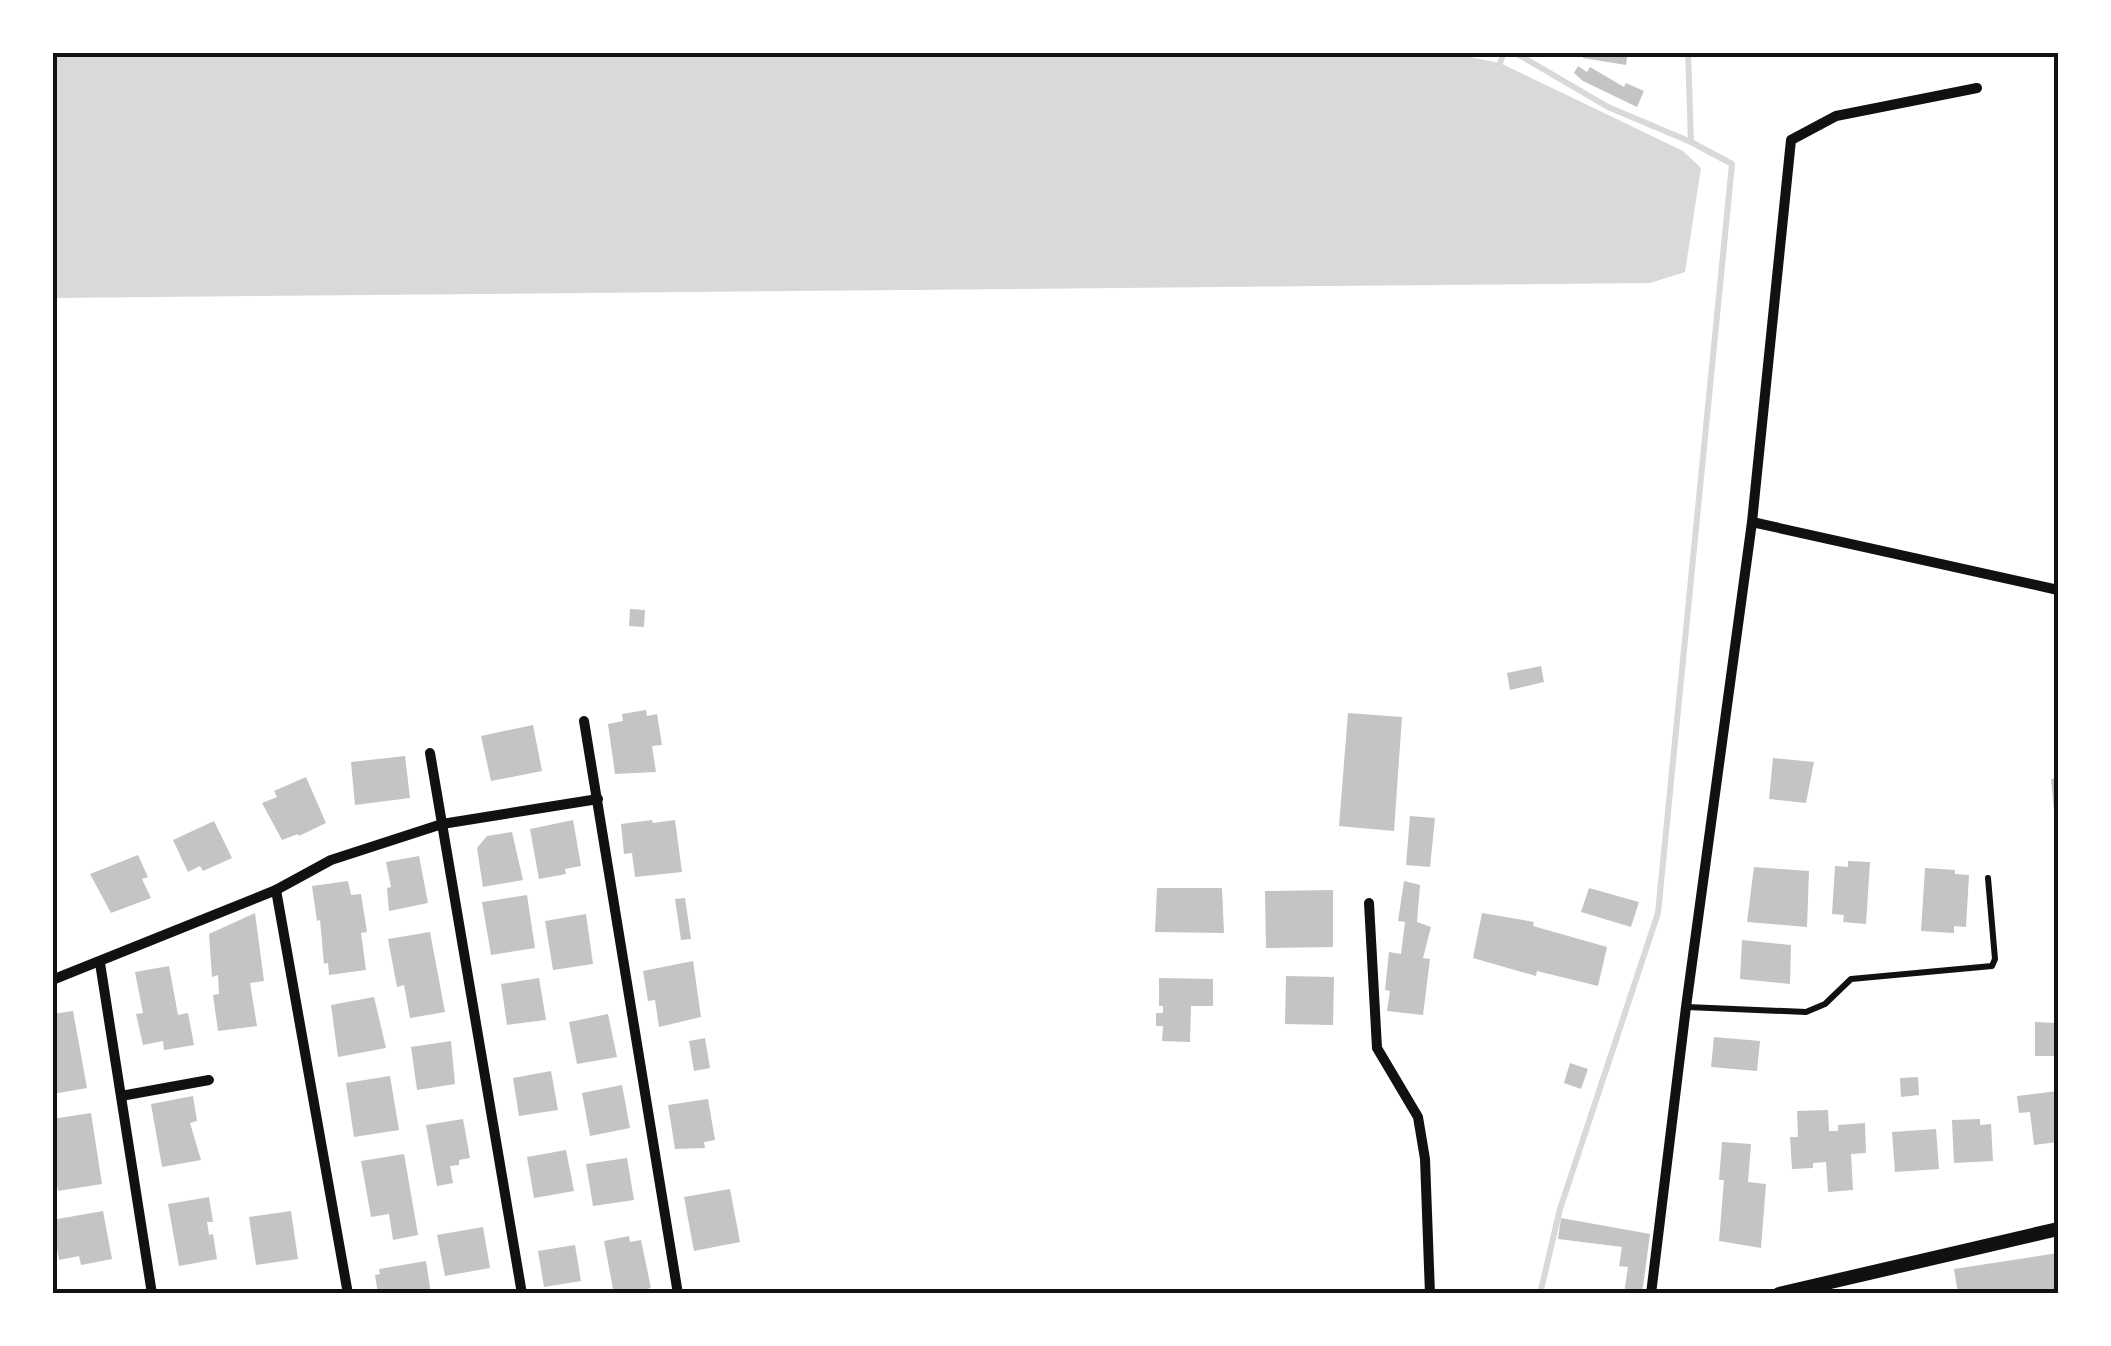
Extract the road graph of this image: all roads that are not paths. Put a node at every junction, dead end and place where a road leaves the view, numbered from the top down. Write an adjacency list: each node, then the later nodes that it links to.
1 (1977, 88): 2 (street)
2 (1752, 522): 3 (street); 13 (street)
3 (2058, 590)
4 (584, 721): 6 (street)
5 (430, 753): 7 (street)
6 (598, 799): 7 (street); 21 (street)
7 (442, 824): 9 (street); 20 (street)
8 (1988, 878): 13 (lane)
9 (276, 890): 11 (street); 19 (street)
10 (1369, 903): 22 (street)
11 (100, 963): 12 (street); 15 (street)
12 (52, 980)
13 (1686, 1007): 23 (street)
14 (208, 1080): 15 (street)
15 (121, 1096): 18 (street)
16 (2058, 1229): 17 (street)
17 (1853, 1276): 24 (street); 25 (street)
18 (152, 1294)
19 (348, 1294)
20 (522, 1294)
21 (678, 1294)
22 (1430, 1294)
23 (1651, 1294)
24 (1779, 1294)
25 (1858, 1294)

